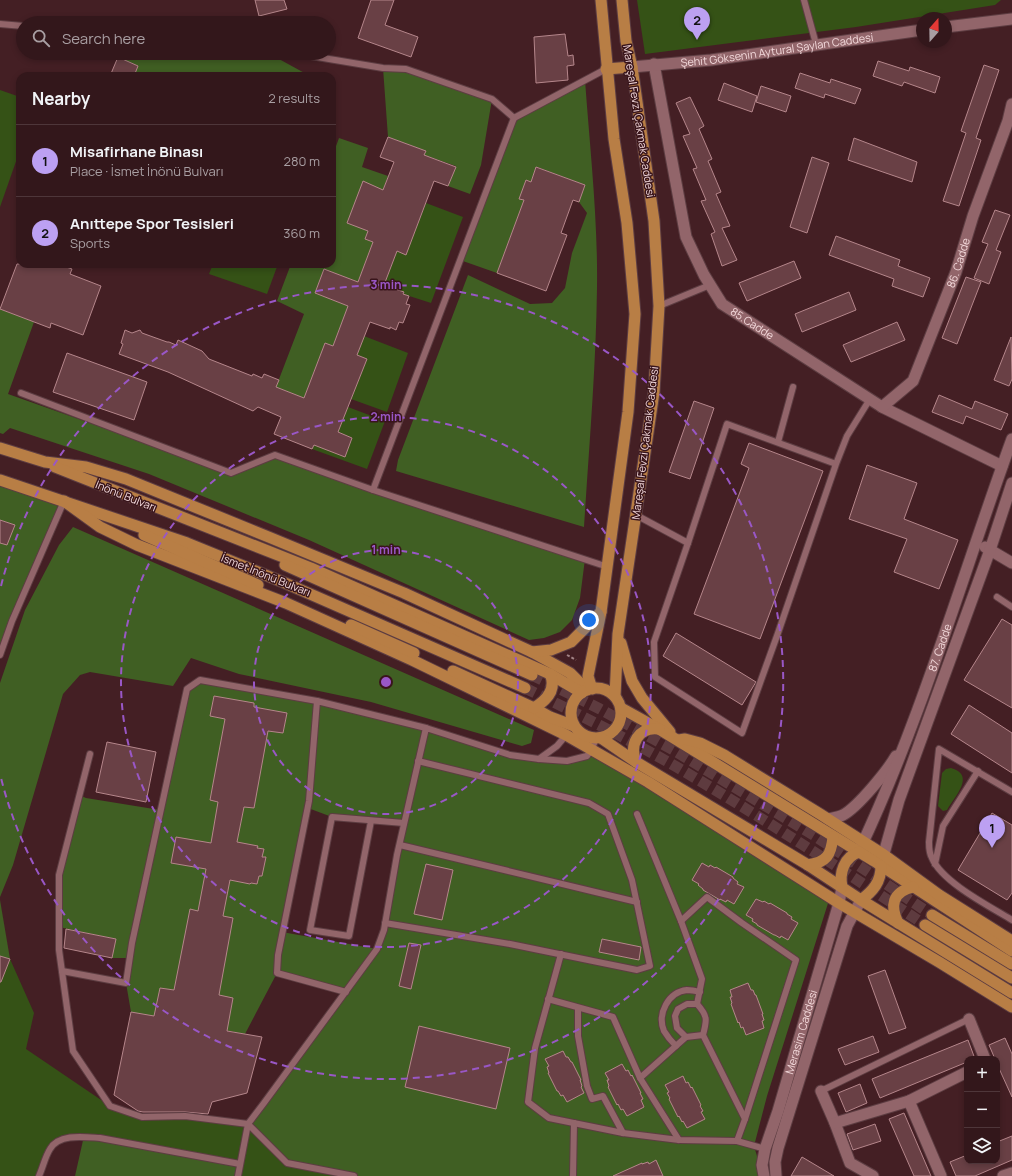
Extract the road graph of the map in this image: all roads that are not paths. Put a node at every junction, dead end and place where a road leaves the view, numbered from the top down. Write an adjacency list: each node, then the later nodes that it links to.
1 (601, 0): 15 (main road, Mareşal Fevzi Çakmak Caddesi)
2 (622, 0): 14 (main road, Mareşal Fevzi Çakmak Caddesi)
3 (804, 0): 11 (lane)
4 (1012, 12): 6 (street)
5 (1012, 19): 6 (street)
6 (992, 21): 9 (street)
7 (0, 24): 8 (lane)
8 (16, 25)
9 (952, 26)
10 (916, 31): 11 (street, Şehit Göksenin Aytural Şaylan Caddesi)
11 (816, 44): 13 (street, Şehit Göksenin Aytural Şaylan Caddesi)
12 (334, 60): 17 (lane)
13 (654, 64): 14 (street, Şehit Göksenin Aytural Şaylan Caddesi); 18 (street, 85.Cadde)
14 (632, 67): 15 (main road); 19 (main road, Mareşal Fevzi Çakmak Caddesi)
15 (606, 69): 17 (lane); 40 (main road, Mareşal Fevzi Çakmak Caddesi)
16 (1012, 104): 23 (street, 86. Cadde)
17 (514, 118): 32 (lane)
18 (710, 285): 19 (lane); 22 (street, 85.Cadde)
19 (659, 306): 34 (main road, Mareşal Fevzi Çakmak Caddesi)
20 (793, 387): 25 (lane)
21 (21, 393): 32 (lane)
22 (870, 399): 23 (street, 85.Cadde); 28 (lane)
23 (882, 407): 29 (street, 85.Cadde)
24 (1012, 439): 29 (street, 87. Cadde)
25 (778, 442): 28 (lane); 37 (lane)
26 (0, 448): 27 (main road)
27 (45, 462): 35 (main road, İnönü Bulvarı); 45 (main road)
28 (836, 464): 37 (lane)
29 (1002, 466): 36 (street, 87. Cadde)
30 (0, 480): 33 (main road, İsmet İnönü Bulvarı)
31 (1012, 483): 38 (street, 87. Cadde)
32 (373, 490): 40 (lane)
33 (64, 501): 46 (lane); 49 (main road, İsmet İnönü Bulvarı); 53 (main road); 58 (main road)
34 (636, 515): 37 (lane); 44 (main road, Mareşal Fevzi Çakmak Caddesi)
35 (208, 528): 47 (main road); 48 (main road, İsmet İnönü Bulvarı)
36 (976, 542): 38 (street); 61 (street, 87. Cadde)
37 (688, 543)
38 (990, 550): 39 (street); 76 (street, 87. Cadde)
39 (1012, 563)
40 (608, 566): 43 (main road, Mareşal Fevzi Çakmak Caddesi)
41 (997, 597): 42 (lane)
42 (1012, 607)
43 (601, 612): 45 (main road); 50 (main road, Mareşal Fevzi Çakmak Caddesi)
44 (618, 634): 51 (main road, Mareşal Fevzi Çakmak Caddesi); 60 (main road)
45 (532, 652): 50 (main road)
46 (0, 655)
47 (550, 674): 50 (main road); 53 (main road)
48 (532, 675)
49 (525, 688)
50 (587, 691): 51 (main road); 55 (main road)
51 (615, 696): 54 (main road)
52 (317, 701): 56 (lane); 96 (lane); 98 (lane)
53 (534, 708): 55 (main road)
54 (621, 708): 57 (main road); 59 (main road)
55 (575, 727): 58 (lane); 59 (main road)
56 (426, 728): 64 (lane); 65 (lane)
57 (660, 729): 60 (main road); 66 (main road)
58 (566, 735): 62 (main road); 64 (lane)
59 (598, 738): 62 (lane); 66 (main road)
60 (677, 740): 70 (main road); 73 (main road)
61 (906, 740): 70 (street); 75 (street, 87. Cadde)
62 (592, 749): 64 (lane); 84 (main road)
63 (90, 754): 96 (lane)
64 (539, 759)
65 (418, 761): 72 (lane); 83 (lane)
66 (636, 762): 78 (main road)
67 (978, 771): 68 (lane); 77 (lane); 77 (lane)
68 (1012, 792)
69 (637, 814): 88 (lane)
70 (828, 819): 75 (main road)
71 (371, 821): 71 (lane); 72 (lane)
72 (404, 824): 74 (lane)
73 (833, 837): 75 (main road); 78 (main road)
74 (400, 845): 83 (lane); 89 (lane)
75 (861, 847): 76 (main road); 79 (main road); 80 (main road)
76 (884, 855): 79 (street, 87. Cadde); 92 (main road)
77 (935, 864): 87 (lane)
78 (808, 866): 80 (main road)
79 (881, 866): 81 (main road); 82 (main road)
80 (842, 887): 82 (main road); 84 (street, Merasim Caddesi)
81 (913, 887): 90 (main road); 93 (main road)
82 (861, 900): 85 (street, Merasim Caddesi); 90 (main road)
83 (637, 902): 94 (lane)
84 (839, 903): 85 (main road); 121 (street, Merasim Caddesi)
85 (854, 912): 103 (main road); 122 (street, Merasim Caddesi)
86 (932, 915): 95 (main road)
87 (1012, 920)
88 (681, 921): 99 (lane); 114 (lane)
89 (385, 923): 94 (lane); 98 (lane)
90 (898, 923): 100 (main road)
91 (925, 925): 97 (main road)
92 (1012, 941)
93 (1012, 951)
94 (560, 954): 101 (lane)
95 (1012, 964)
96 (62, 971): 117 (lane)
97 (1012, 978)
98 (346, 992): 117 (lane)
99 (700, 992): 102 (lane); 108 (lane)
100 (1012, 993)
101 (548, 1000): 104 (lane); 115 (lane)
102 (697, 1004): 106 (lane); 107 (lane)
103 (1012, 1007)
104 (578, 1008): 111 (lane); 118 (lane)
105 (969, 1019): 109 (street); 112 (lane)
106 (703, 1035): 107 (lane); 114 (lane)
107 (686, 1037): 108 (lane)
108 (676, 1046): 111 (lane)
109 (984, 1056)
110 (964, 1074): 113 (street)
111 (640, 1078): 119 (lane)
112 (821, 1091): 116 (street)
113 (909, 1101): 116 (street); 132 (street)
114 (745, 1119): 120 (lane)
115 (574, 1123): 118 (lane); 129 (lane)
116 (835, 1123): 131 (street)
117 (248, 1124): 123 (lane); 128 (lane)
118 (623, 1133): 119 (lane)
119 (679, 1140): 120 (lane)
120 (737, 1141): 121 (lane)
121 (765, 1149): 125 (street, Merasim Caddesi)
122 (775, 1162): 125 (lane); 130 (street, Merasim Caddesi)
123 (240, 1164): 126 (lane); 127 (lane)
124 (1012, 1173): 133 (street)
125 (763, 1175)
126 (39, 1176)
127 (238, 1176)
128 (354, 1176)
129 (573, 1176)
130 (776, 1176)
131 (873, 1176)
132 (941, 1176)
133 (1003, 1176)

